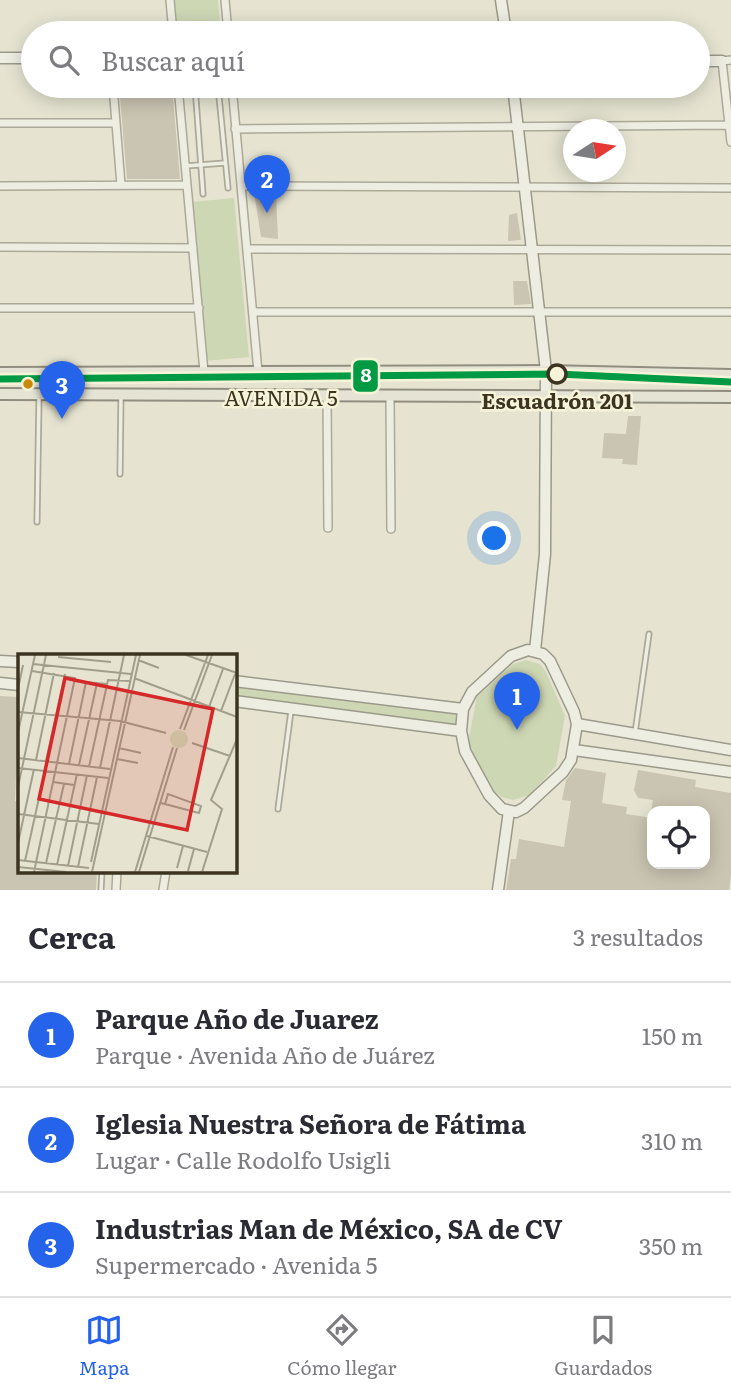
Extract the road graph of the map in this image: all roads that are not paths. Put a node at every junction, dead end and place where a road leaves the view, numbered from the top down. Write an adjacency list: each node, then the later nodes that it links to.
1 (170, 0): 4 (street)
2 (225, 0): 5 (street)
3 (501, 0): 6 (main road)
4 (172, 21)
5 (227, 21)
6 (504, 21)
7 (0, 58): 8 (main road)
8 (21, 58)
9 (727, 61): 19 (street)
10 (114, 98): 17 (street)
11 (179, 98): 24 (street)
12 (196, 98): 23 (lane)
13 (219, 98): 22 (lane)
14 (233, 98): 20 (street)
15 (515, 98): 18 (main road)
16 (0, 123): 17 (street)
17 (116, 123): 25 (street)
18 (518, 125): 19 (street); 20 (street); 29 (main road)
19 (729, 125): 21 (street)
20 (235, 129): 28 (street)
21 (731, 142)
22 (225, 163): 23 (lane); 30 (lane)
23 (201, 165): 24 (lane); 32 (lane)
24 (185, 166): 26 (street)
25 (121, 185): 26 (street); 27 (street)
26 (187, 185): 34 (street)
27 (0, 186)
28 (241, 186): 29 (street); 35 (street)
29 (525, 187): 31 (street); 36 (main road)
30 (228, 188)
31 (731, 188)
32 (204, 194)
33 (0, 247): 34 (street)
34 (193, 247): 39 (street)
35 (247, 249): 36 (street); 41 (street)
36 (532, 249): 37 (street); 40 (main road)
37 (731, 250)
38 (0, 308): 39 (street)
39 (199, 308): 44 (street)
40 (539, 311): 41 (street); 42 (street); 43 (main road)
41 (253, 312): 45 (street)
42 (731, 312)
43 (546, 371): 45 (main road, AVENIDA 5); 47 (main road, AVENIDA 5); 53 (main road)
44 (204, 372): 45 (main road, AVENIDA 5); 46 (main road, AVENIDA 5)
45 (258, 372)
46 (0, 373)
47 (731, 375)
48 (0, 394): 49 (main road, AVENIDA 5)
49 (39, 394): 50 (main road, AVENIDA 5); 56 (lane)
50 (121, 396): 51 (main road, AVENIDA 5); 55 (lane)
51 (327, 397): 52 (main road, AVENIDA 5); 57 (street)
52 (390, 397): 53 (main road, AVENIDA 5); 58 (street)
53 (547, 397): 54 (main road, AVENIDA 5); 60 (main road)
54 (731, 397)
55 (120, 474)
56 (37, 522)
57 (328, 528)
58 (391, 529)
59 (649, 634): 71 (lane)
60 (535, 651): 68 (main road); 69 (main road)
61 (0, 661): 62 (main road)
62 (18, 663)
63 (236, 681): 68 (main road)
64 (0, 683): 65 (main road)
65 (18, 685)
66 (236, 701): 67 (main road)
67 (292, 708): 70 (main road); 75 (lane)
68 (463, 709): 70 (main road)
69 (577, 724): 71 (main road); 72 (main road)
70 (461, 731): 76 (main road)
71 (635, 734): 73 (main road)
72 (573, 750): 74 (main road); 76 (main road)
73 (731, 750)
74 (731, 772)
75 (278, 809)
76 (509, 811): 83 (main road)
77 (102, 872): 80 (lane)
78 (117, 872): 81 (street)
79 (166, 872): 82 (street)
80 (101, 890)
81 (116, 890)
82 (163, 890)
83 (498, 890)

